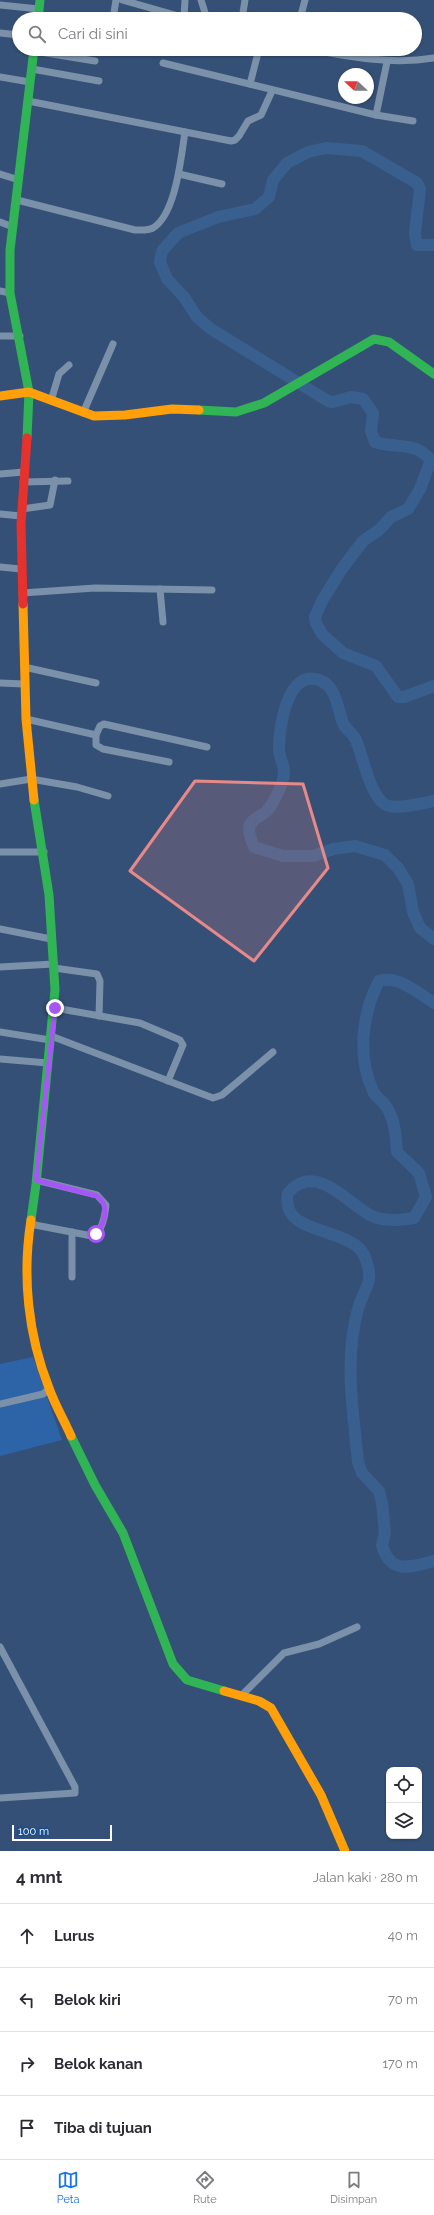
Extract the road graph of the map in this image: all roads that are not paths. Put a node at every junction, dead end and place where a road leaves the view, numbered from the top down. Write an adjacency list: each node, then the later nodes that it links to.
1 (116, 0): 9 (street)
2 (126, 0): 10 (street)
3 (185, 0): 11 (street)
4 (201, 0): 12 (street)
5 (245, 0): 13 (street)
6 (305, 0): 14 (street)
7 (0, 5): 8 (street)
8 (40, 5)
9 (114, 12)
10 (166, 12)
11 (186, 12)
12 (204, 12)
13 (243, 12)
14 (302, 12)
15 (0, 33): 16 (street)
16 (12, 34)
17 (33, 56): 25 (street)
18 (67, 56): 22 (street)
19 (257, 56): 29 (street)
20 (351, 56): 23 (street)
21 (434, 58): 23 (street)
22 (95, 61)
23 (387, 62): 32 (street)
24 (162, 63): 29 (street)
25 (32, 69): 27 (street); 28 (street)
26 (0, 77): 28 (street)
27 (99, 81)
28 (30, 82): 31 (street)
29 (250, 84): 30 (street)
30 (272, 91): 32 (street); 34 (street)
31 (28, 101): 34 (street); 37 (street)
32 (376, 115): 33 (street)
33 (413, 121)
34 (185, 132): 36 (street)
35 (0, 174): 37 (street)
36 (179, 174): 38 (street); 39 (street)
37 (19, 180): 39 (street)
38 (222, 184)
39 (17, 200): 41 (street)
40 (0, 222): 41 (street)
41 (12, 227): 43 (street)
42 (0, 291): 43 (street)
43 (10, 293): 45 (street)
44 (0, 336): 45 (street)
45 (20, 336): 49 (street)
46 (113, 344): 52 (street)
47 (69, 365): 51 (street)
48 (434, 374): 52 (street)
49 (29, 392): 50 (street); 51 (street); 53 (street)
50 (0, 396)
51 (51, 401): 52 (street)
52 (83, 413)
53 (24, 472): 54 (street); 57 (street)
54 (0, 474)
55 (55, 480): 56 (street); 57 (street); 58 (street)
56 (68, 481)
57 (24, 482): 58 (street)
58 (22, 512): 59 (street); 61 (street)
59 (0, 514)
60 (0, 567): 61 (street)
61 (21, 569): 64 (street)
62 (160, 590): 63 (street); 64 (street); 65 (street)
63 (212, 590)
64 (22, 593): 66 (street)
65 (163, 622)
66 (24, 667): 68 (street); 69 (street)
67 (0, 683): 69 (street)
68 (96, 683)
69 (24, 684): 70 (street)
70 (26, 719): 71 (street); 74 (street)
71 (96, 735): 72 (street); 73 (street)
72 (207, 747)
73 (169, 762)
74 (31, 779): 75 (street); 76 (street); 78 (street)
75 (0, 784)
76 (108, 796)
77 (0, 852): 78 (street)
78 (44, 852): 80 (street)
79 (0, 929): 80 (street)
80 (52, 939): 81 (street)
81 (54, 966): 82 (street); 83 (street); 84 (street)
82 (0, 967)
83 (55, 1008): 84 (street); 86 (street)
84 (99, 1016): 90 (street)
85 (0, 1032): 86 (street)
86 (50, 1038): 89 (street); 90 (street)
87 (273, 1052): 90 (street)
88 (0, 1059): 89 (street)
89 (48, 1063): 91 (street)
90 (168, 1081)
91 (36, 1180): 92 (street); 93 (street)
92 (30, 1224): 93 (street); 95 (street)
93 (72, 1232): 94 (street)
94 (72, 1277)
95 (49, 1389): 96 (street); 99 (street)
96 (0, 1404)
97 (357, 1627): 99 (street)
98 (0, 1647): 100 (street)
99 (242, 1695): 101 (street)
100 (0, 1798)
101 (345, 1851)

